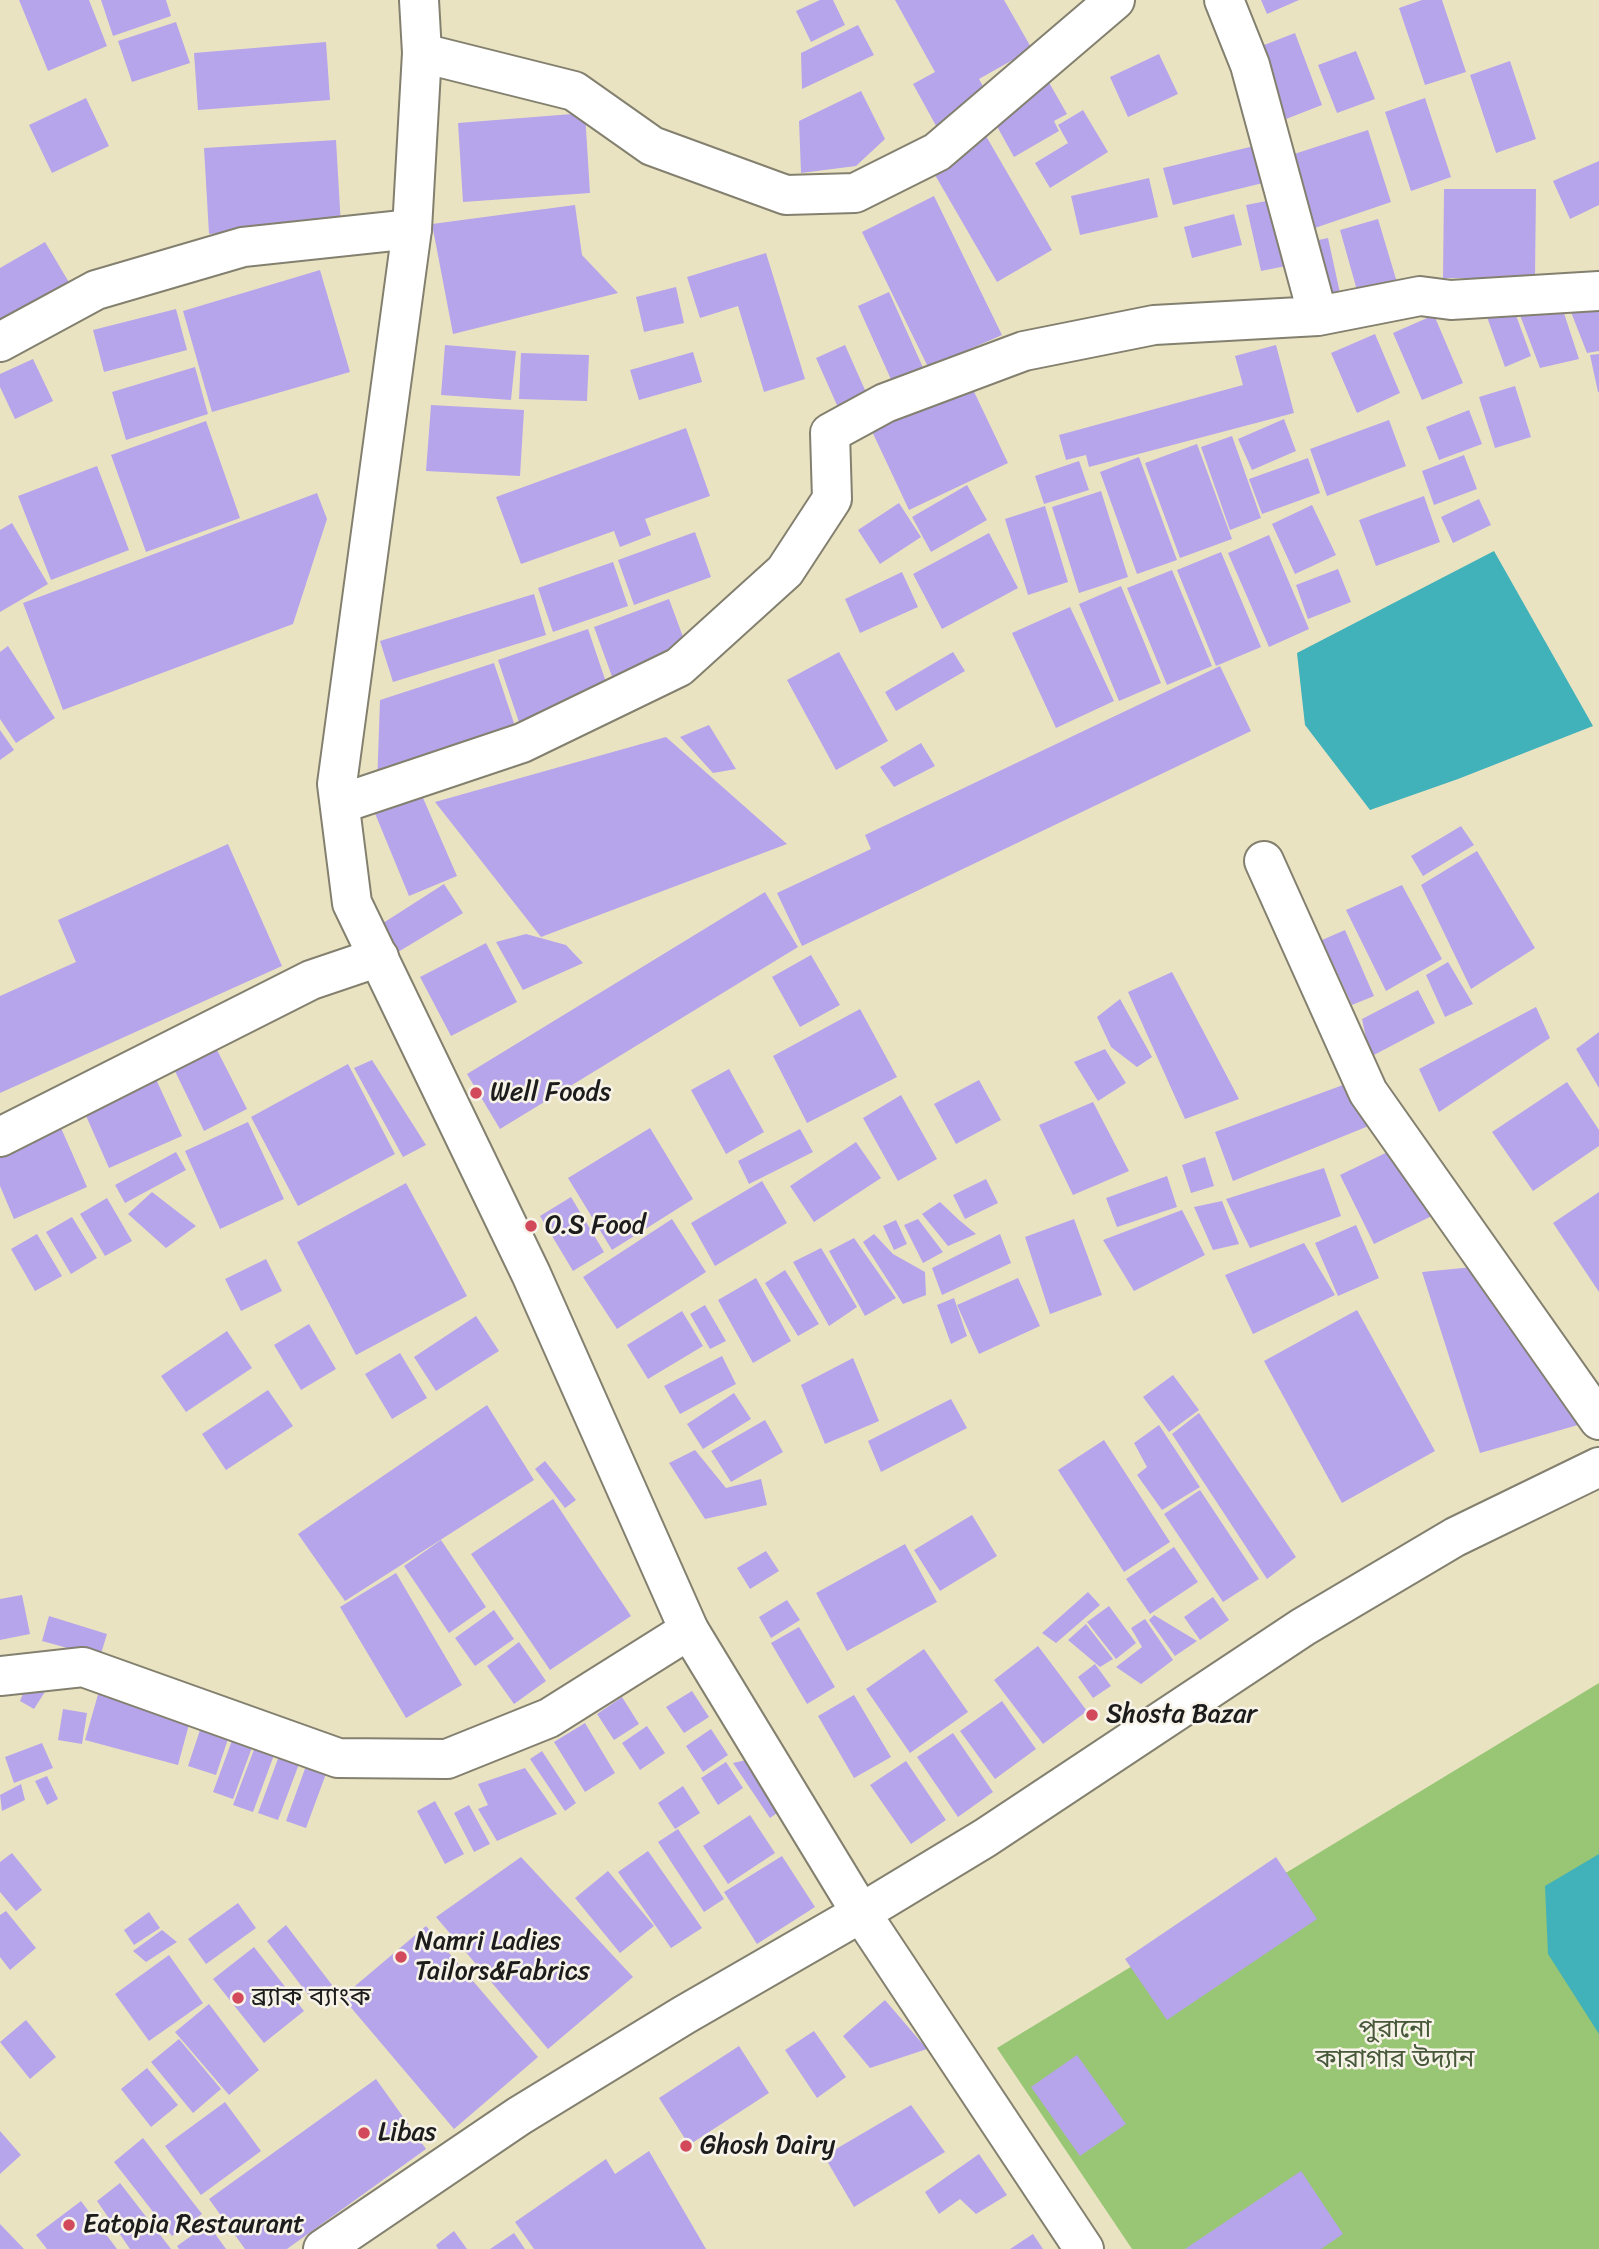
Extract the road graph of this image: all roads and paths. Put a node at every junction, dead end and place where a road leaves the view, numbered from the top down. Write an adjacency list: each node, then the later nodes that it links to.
1 (419, 0): 4 (street)
2 (1115, 0): 4 (street)
3 (1224, 0): 7 (street)
4 (422, 53): 5 (street)
5 (412, 229): 8 (street); 9 (street)
6 (1599, 291): 7 (street)
7 (1318, 316): 9 (street)
8 (0, 342)
9 (340, 804): 11 (street)
10 (1264, 861): 13 (street)
11 (379, 957): 12 (street); 15 (street)
12 (0, 1137)
13 (1599, 1420)
14 (1599, 1467): 17 (street)
15 (689, 1630): 16 (street); 17 (street)
16 (0, 1676)
17 (861, 1913): 18 (street); 19 (street)
18 (323, 2249)
19 (1084, 2249)

